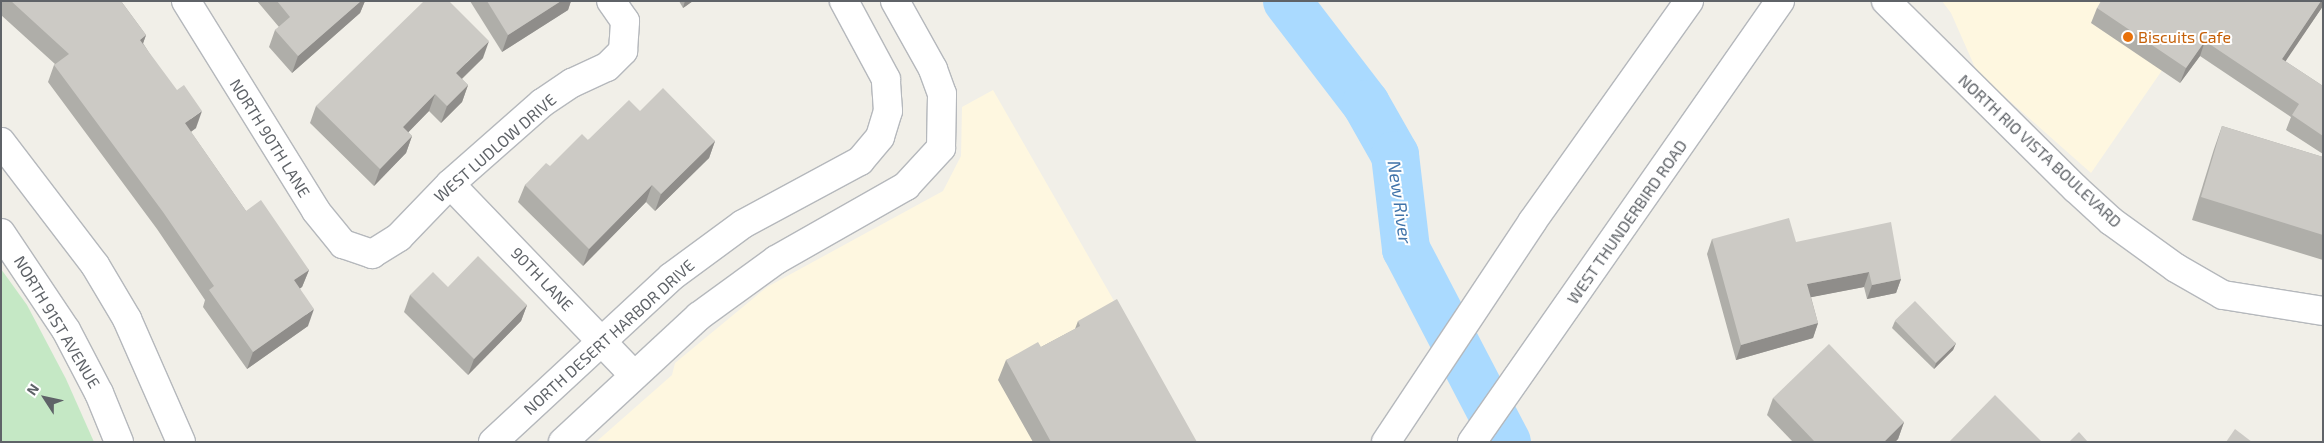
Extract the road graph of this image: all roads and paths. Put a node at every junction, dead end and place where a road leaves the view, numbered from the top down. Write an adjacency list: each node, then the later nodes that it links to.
1 (186, 1): 11 (street, NORTH 90TH LANE)
2 (611, 1): 9 (street, WEST LUDLOW DRIVE)
3 (844, 1): 13 (street, NORTH DESERT HARBOR DRIVE)
4 (895, 1): 14 (street)
5 (1689, 1): 19 (street)
6 (1780, 1): 20 (street, WEST THUNDERBIRD ROAD)
7 (1886, 1): 12 (street, NORTH RIO VISTA BOULEVARD)
8 (1, 142): 16 (street)
9 (450, 184): 11 (street, WEST LUDLOW DRIVE); 13 (street, 90TH LANE)
10 (1, 233): 15 (street, NORTH 91ST AVENUE)
11 (372, 254)
12 (2323, 311)
13 (602, 341): 14 (street, 90TH LANE); 17 (street, NORTH DESERT HARBOR DRIVE)
14 (634, 375): 18 (street)
15 (119, 442)
16 (181, 442)
17 (493, 442)
18 (563, 442)
19 (1386, 442)
20 (1472, 442)

